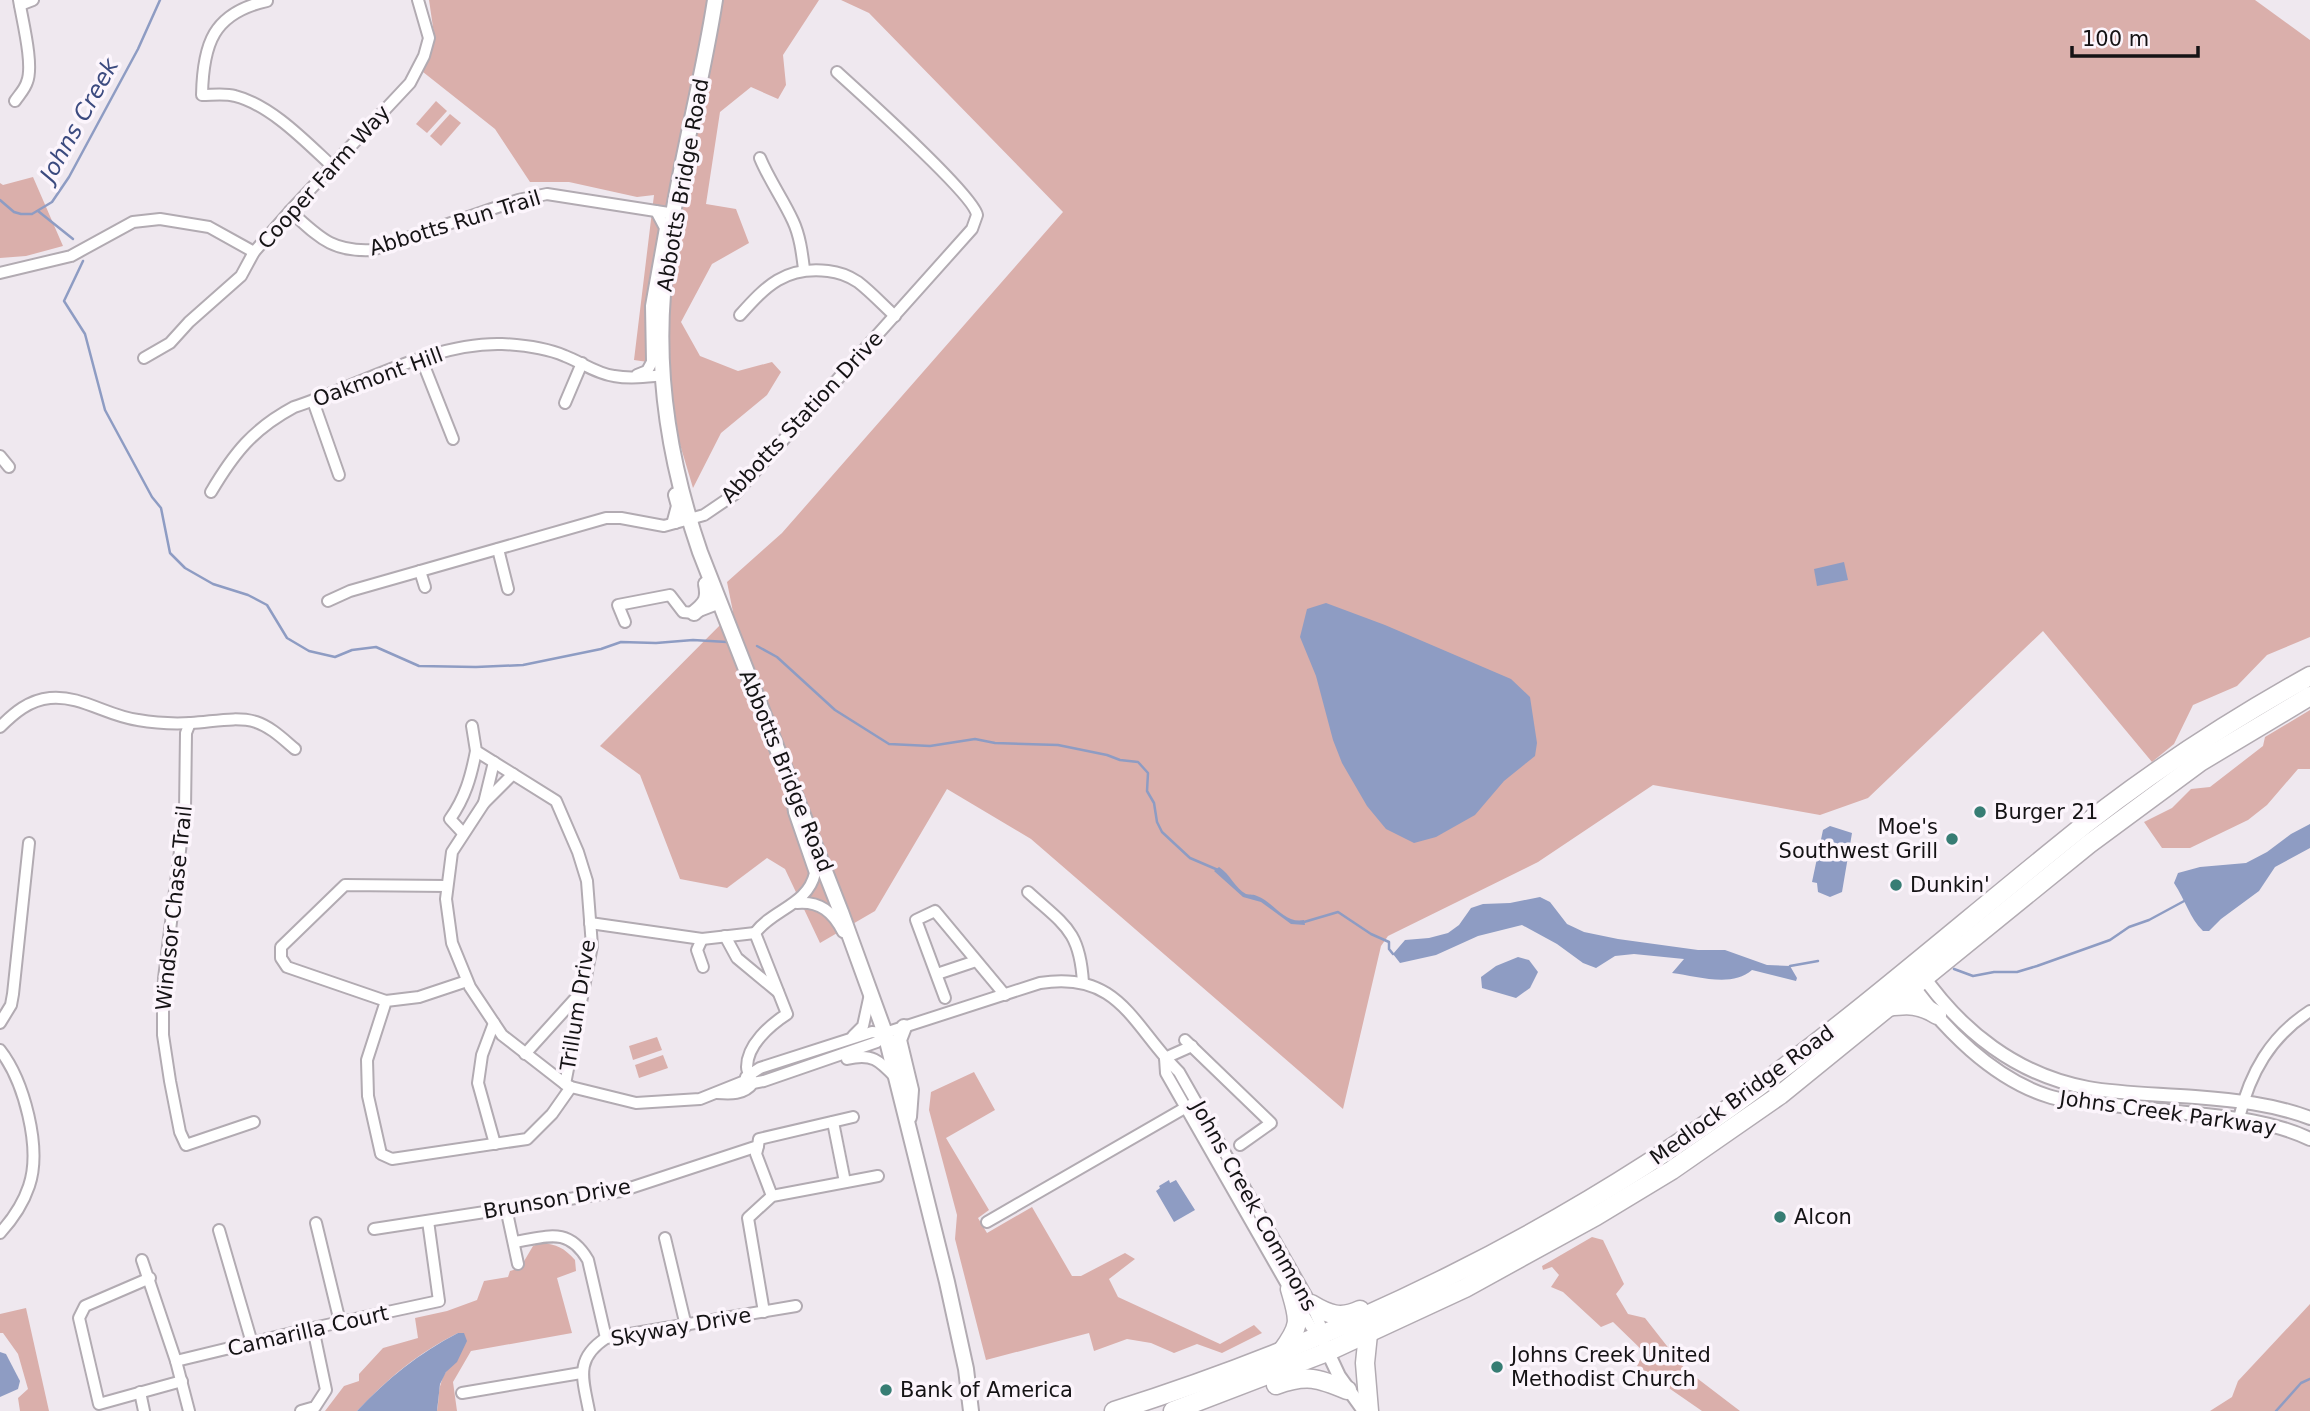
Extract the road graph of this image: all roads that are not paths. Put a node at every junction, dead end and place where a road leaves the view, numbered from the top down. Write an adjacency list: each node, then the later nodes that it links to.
1 (33, 0): 5 (street)
2 (418, 0): 9 (street, Cooper Farm Way)
3 (715, 0): 12 (main road, Abbotts Bridge Road)
4 (267, 1): 9 (street)
5 (19, 3): 7 (street)
6 (837, 72): 14 (street)
7 (15, 101)
8 (760, 158): 16 (street)
9 (332, 166): 10 (street, Cooper Farm Way)
10 (290, 211): 11 (street, Abbotts Run Trail); 15 (street, Cooper Farm Way)
11 (656, 211): 12 (street, Abbotts Run Trail); 24 (street, Abbotts Bridge Road)
12 (675, 214): 23 (main road, Abbotts Bridge Road)
13 (991, 214): 14 (street)
14 (977, 215): 19 (street, Abbotts Station Drive)
15 (254, 252): 17 (street); 20 (street, Cooper Farm Way)
16 (804, 269): 18 (street); 19 (street)
17 (0, 273)
18 (740, 315)
19 (895, 316): 32 (street, Abbotts Station Drive)
20 (144, 358)
21 (421, 358): 22 (street, Oakmont Hill); 25 (street, Oakmont Hill); 27 (street)
22 (582, 363): 24 (street, Oakmont Hill); 26 (street)
23 (662, 376): 24 (street, Oakmont Hill); 32 (main road, Abbotts Bridge Road)
24 (631, 377)
25 (313, 401): 30 (street); 31 (street, Oakmont Hill)
26 (565, 403)
27 (453, 439)
28 (0, 456): 29 (street)
29 (9, 467)
30 (339, 475)
31 (211, 492)
32 (682, 520): 33 (street, Abbotts Station Drive); 34 (main road, Abbotts Bridge Road)
33 (498, 549): 35 (street, Abbotts Station Drive); 37 (street)
34 (700, 552): 39 (main road, Abbotts Bridge Road); 40 (main road, Abbotts Bridge Road)
35 (420, 571): 36 (street); 38 (street, Abbotts Station Drive)
36 (425, 587)
37 (508, 589)
38 (328, 601)
39 (722, 609): 40 (street); 51 (main road, Abbotts Bridge Road)
40 (694, 613): 41 (street)
41 (625, 622)
42 (2310, 676): 66 (highway, Medlock Bridge Road)
43 (2310, 696): 66 (highway, Medlock Bridge Road)
44 (190, 723): 46 (street); 47 (street); 97 (street, Windsor Chase Trail)
45 (472, 726): 48 (street)
46 (0, 727)
47 (295, 749)
48 (476, 751): 49 (street, Trillum Drive); 53 (street)
49 (494, 762): 50 (street, Trillum Drive); 52 (street)
50 (513, 774): 52 (street); 58 (street, Trillum Drive)
51 (789, 782): 57 (street); 62 (main road, Abbotts Bridge Road)
52 (484, 803): 53 (street)
53 (463, 833): 55 (street)
54 (29, 843): 78 (street)
55 (447, 886): 67 (street); 74 (street)
56 (1028, 892): 68 (street)
57 (797, 903): 59 (street); 62 (street)
58 (590, 923): 61 (street); 69 (street, Trillum Drive)
59 (755, 933): 60 (street); 71 (street)
60 (725, 936): 61 (street); 71 (street)
61 (702, 939): 64 (street)
62 (858, 956): 70 (main road, Abbotts Bridge Road)
63 (976, 961): 65 (street); 65 (street); 72 (street)
64 (703, 967)
65 (937, 975): 73 (street)
66 (1914, 975): 75 (highway, Medlock Bridge Road); 77 (street, Johns Creek Parkway); 92 (street, Johns Creek Parkway); 122 (highway, Medlock Bridge Road)
67 (467, 981): 74 (street); 79 (street)
68 (1083, 983): 72 (street, Johns Creek Commons); 85 (street, Johns Creek Commons)
69 (583, 990): 84 (street); 91 (street, Trillum Drive)
70 (871, 992): 81 (main road, Abbotts Bridge Road); 82 (street)
71 (779, 993): 89 (street)
72 (1005, 995): 80 (street, Johns Creek Commons)
73 (945, 998)
74 (386, 1001): 103 (street)
75 (1888, 1007): 77 (highway); 131 (highway, Medlock Bridge Road)
76 (2310, 1011): 92 (street)
77 (1937, 1015): 95 (street, Johns Creek Parkway)
78 (0, 1023)
79 (494, 1023): 84 (street); 103 (street)
80 (904, 1027): 81 (street, Johns Creek Commons); 99 (main road, Abbotts Bridge Road)
81 (885, 1033): 82 (street); 86 (street); 90 (main road, Abbotts Bridge Road)
82 (846, 1041): 87 (street)
83 (0, 1050): 117 (street)
84 (525, 1055): 91 (street)
85 (1165, 1058): 93 (street, Johns Creek Commons); 104 (street)
86 (823, 1060): 88 (street); 90 (street)
87 (779, 1062): 88 (street); 89 (street)
88 (784, 1074): 89 (street)
89 (750, 1078): 91 (street)
90 (897, 1079): 99 (main road, Abbotts Bridge Road)
91 (568, 1085): 103 (street)
92 (2243, 1101): 95 (street); 96 (street, Johns Creek Parkway)
93 (1190, 1104): 100 (street, Johns Creek Commons); 102 (street, Johns Creek Commons); 114 (street)
94 (853, 1117): 98 (street, Brunson Drive)
95 (2239, 1118): 101 (street, Johns Creek Parkway)
96 (2310, 1118)
97 (254, 1122)
98 (834, 1122): 105 (street, Brunson Drive); 109 (street)
99 (908, 1125): 147 (main road, Abbotts Bridge Road)
100 (1215, 1135): 102 (street); 106 (street, Johns Creek Commons)
101 (2310, 1139)
102 (1204, 1141): 108 (street, Johns Creek Commons)
103 (495, 1144)
104 (1240, 1145)
105 (758, 1146): 110 (street); 111 (street, Brunson Drive)
106 (1238, 1175): 108 (street); 125 (street, Johns Creek Commons)
107 (878, 1176): 109 (street)
108 (1227, 1181): 124 (street, Johns Creek Commons)
109 (845, 1182): 110 (street)
110 (772, 1196): 127 (street)
111 (506, 1208): 112 (street, Brunson Drive); 119 (street)
112 (428, 1221): 115 (street, Brunson Drive); 128 (street, Camarilla Court)
113 (316, 1223): 128 (street)
114 (987, 1223)
115 (374, 1229)
116 (219, 1230): 133 (street)
117 (0, 1233)
118 (666, 1238): 129 (street)
119 (515, 1242): 121 (street); 132 (street)
120 (142, 1260): 123 (street)
121 (518, 1264)
122 (1466, 1267): 125 (highway); 134 (highway, Medlock Bridge Road)
123 (150, 1278): 136 (street); 140 (street)
124 (1290, 1289): 134 (street, Johns Creek Commons); 135 (highway)
125 (1311, 1304): 134 (street, Johns Creek Commons)
126 (796, 1306): 127 (street, Skyway Drive)
127 (764, 1312): 129 (street, Skyway Drive)
128 (340, 1322): 130 (street, Camarilla Court)
129 (686, 1326): 132 (street, Skyway Drive)
130 (313, 1328): 133 (street, Camarilla Court); 145 (street)
131 (1368, 1334): 134 (highway, Medlock Bridge Road); 150 (highway)
132 (606, 1338): 137 (street, Skyway Drive)
133 (252, 1343): 136 (street, Camarilla Court)
134 (1324, 1344): 135 (highway, Medlock Bridge Road); 139 (street); 142 (highway, Medlock Bridge Road)
135 (1282, 1351): 148 (highway, Medlock Bridge Road)
136 (176, 1361): 138 (street)
137 (582, 1373): 141 (street); 146 (street)
138 (182, 1381): 140 (street); 144 (street)
139 (1347, 1390): 142 (highway); 149 (street)
140 (140, 1392): 143 (street)
141 (463, 1393)
142 (1181, 1408)
143 (144, 1411)
144 (189, 1411)
145 (301, 1411)
146 (589, 1411)
147 (971, 1411)
148 (1114, 1411)
149 (1364, 1411)
150 (1369, 1411)

